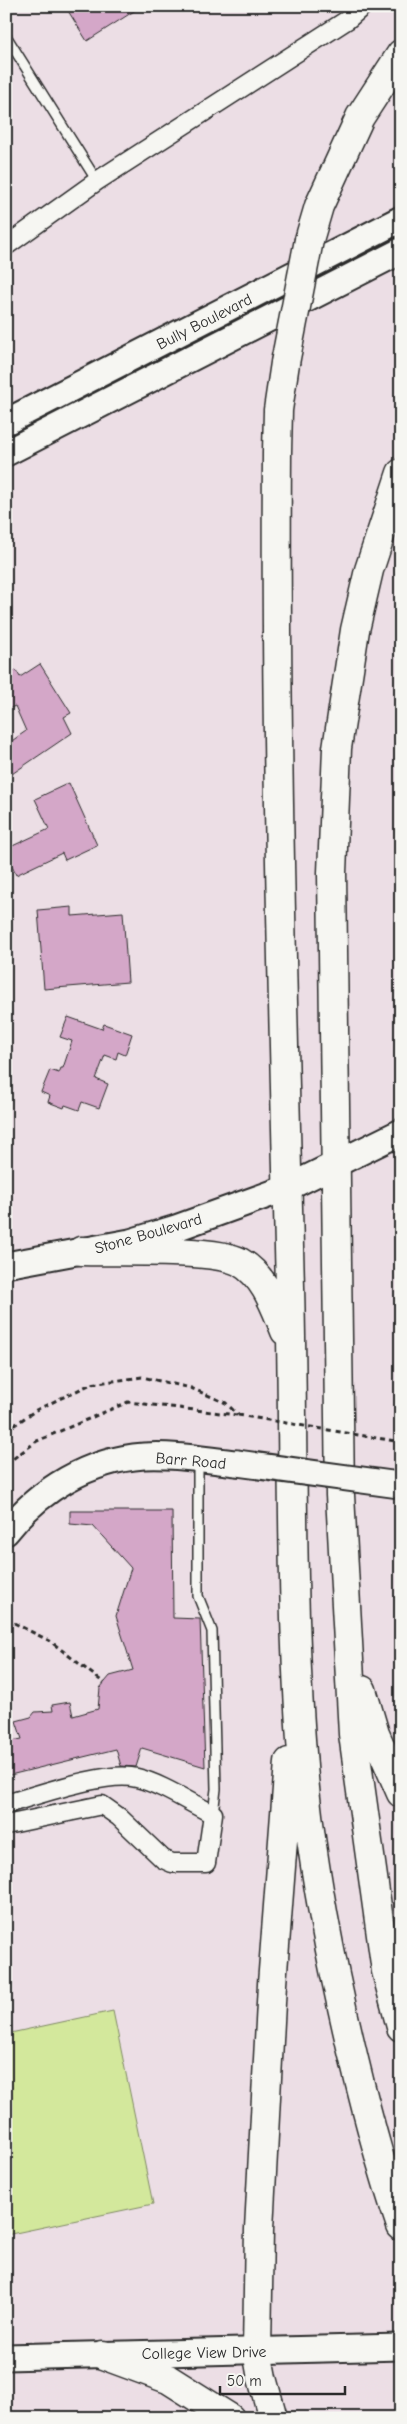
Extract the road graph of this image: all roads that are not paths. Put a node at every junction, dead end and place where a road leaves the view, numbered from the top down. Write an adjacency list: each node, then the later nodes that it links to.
1 (363, 6): 4 (street)
2 (6, 36): 4 (lane)
3 (401, 54): 13 (main road, bridge)
4 (97, 182): 6 (street)
5 (401, 219): 8 (street, Bully Boulevard)
6 (6, 246)
7 (401, 251): 9 (street, Bully Boulevard)
8 (6, 422)
9 (6, 454)
10 (401, 473): 12 (main road)
11 (401, 1132): 12 (street, Stone Boulevard)
12 (336, 1162): 13 (street, Stone Boulevard); 20 (main road)
13 (287, 1188): 14 (street, Stone Boulevard); 16 (main road)
14 (81, 1251): 15 (street, Stone Boulevard); 16 (main road)
15 (6, 1266)
16 (291, 1346): 21 (main road)
17 (198, 1459): 18 (street, Barr Road, bridge); 19 (street, Barr Road); 26 (lane)
18 (400, 1485)
19 (6, 1532)
20 (344, 1579): 23 (main road); 28 (main road)
21 (295, 1636): 29 (main road); 31 (main road)
22 (98, 1779): 24 (street); 25 (street); 26 (street)
23 (401, 1793)
24 (6, 1804)
25 (102, 1805): 26 (street); 27 (street)
26 (213, 1814)
27 (6, 1825)
28 (401, 2026)
29 (401, 2226)
30 (401, 2347): 31 (street, College View Drive)
31 (257, 2351): 32 (street, College View Drive); 35 (main road)
32 (103, 2355): 33 (street, College View Drive); 34 (main road)
33 (6, 2356)
34 (230, 2418)
35 (273, 2418)

